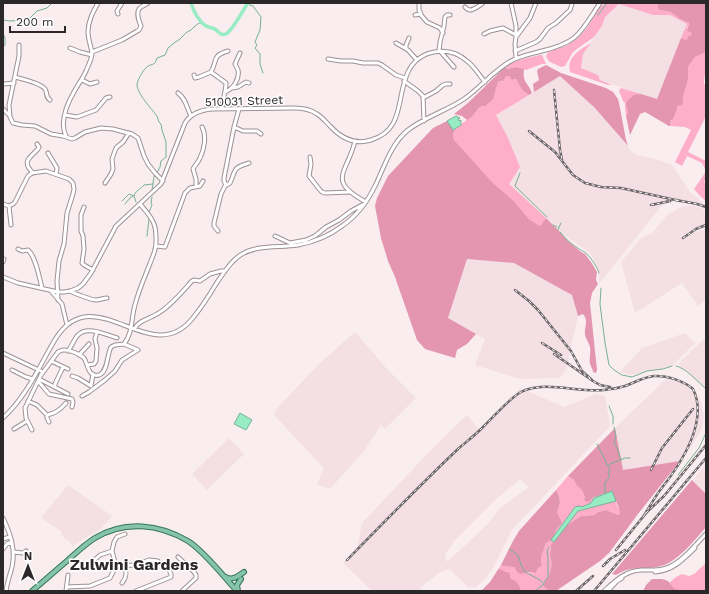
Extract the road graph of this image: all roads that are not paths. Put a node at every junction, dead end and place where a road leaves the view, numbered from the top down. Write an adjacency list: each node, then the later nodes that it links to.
1 (98, 3): 26 (street)
2 (122, 3): 11 (street)
3 (148, 3): 26 (street)
4 (419, 3): 12 (street)
5 (483, 3): 10 (street)
6 (536, 3): 17 (street)
7 (600, 3): 28 (street)
8 (511, 4): 17 (street)
9 (572, 4): 25 (street)
10 (465, 7)
11 (118, 14)
12 (421, 14): 13 (street); 15 (street)
13 (415, 15)
14 (450, 15): 15 (street)
15 (443, 33): 24 (street)
16 (484, 34): 17 (street)
17 (516, 36): 25 (street)
18 (409, 38): 22 (street)
19 (396, 43): 22 (street)
20 (20, 45): 34 (street)
21 (70, 48): 26 (street)
22 (406, 49): 30 (street)
23 (228, 51): 32 (street)
24 (440, 51): 30 (street); 31 (street); 38 (street)
25 (515, 51): 28 (street)
26 (92, 53): 36 (street)
27 (240, 53): 43 (street)
28 (516, 58): 38 (street)
29 (328, 59): 35 (street)
30 (417, 60): 35 (street)
31 (454, 66)
32 (211, 72): 33 (street); 44 (street)
33 (194, 75)
34 (15, 77): 39 (street); 48 (street)
35 (405, 79): 47 (street); 61 (street)
36 (82, 80): 37 (street); 53 (street)
37 (96, 82)
38 (485, 82): 55 (street)
39 (14, 83): 41 (street); 52 (street)
40 (249, 83): 43 (street)
41 (4, 84)
42 (450, 84): 47 (street)
43 (232, 88): 44 (street)
44 (225, 92): 50 (street)
45 (178, 93): 54 (street)
46 (110, 97): 53 (street)
47 (423, 98): 55 (street)
48 (50, 100)
49 (3, 109): 52 (street)
50 (222, 109): 51 (street, 510031 Street); 54 (street, 510031 Street)
51 (239, 109): 57 (street); 61 (street, 510031 Street)
52 (10, 116): 60 (street)
53 (65, 116): 60 (street)
54 (191, 116): 68 (street, 510031 Street)
55 (424, 121): 74 (street)
56 (202, 127): 72 (street)
57 (234, 127): 59 (street); 71 (street)
58 (129, 133): 60 (street); 68 (street); 70 (street)
59 (261, 134)
60 (66, 136)
61 (355, 141): 73 (street)
62 (37, 144): 66 (street)
63 (48, 153): 67 (street)
64 (310, 157): 73 (street)
65 (247, 164): 71 (street)
66 (33, 173): 67 (street); 77 (street)
67 (56, 174): 90 (street)
68 (163, 181): 76 (street, 510031 Street)
69 (203, 181): 72 (street)
70 (105, 183)
71 (226, 184): 80 (street)
72 (196, 187): 82 (street)
73 (350, 192): 74 (street)
74 (365, 202): 81 (street); 85 (street)
75 (3, 204): 77 (street)
76 (140, 204): 82 (street); 84 (street, 510031 Street)
77 (9, 206): 79 (street)
78 (84, 207): 84 (street)
79 (11, 225)
80 (218, 230)
81 (275, 236)
82 (156, 246): 94 (street)
83 (18, 249): 87 (street)
84 (92, 270): 89 (street, 510031 Street)
85 (225, 271): 94 (street); 94 (street)
86 (3, 277): 87 (street, 510031 Street)
87 (42, 288): 88 (street, 510031 Street)
88 (51, 291): 90 (street, 510031 Street); 92 (street)
89 (70, 291): 90 (street, 510031 Street); 91 (street)
90 (58, 292): 92 (street)
91 (107, 298)
92 (58, 300): 93 (street)
93 (67, 325): 94 (street); 107 (street)
94 (133, 329): 98 (street)
95 (97, 332): 96 (street); 99 (street); 103 (street)
96 (117, 338)
97 (89, 344): 101 (street)
98 (124, 344): 109 (street); 114 (street)
99 (68, 351): 101 (street); 102 (street)
100 (3, 353): 107 (street)
101 (79, 355): 103 (street)
102 (51, 361): 104 (street); 108 (street)
103 (87, 365): 109 (street)
104 (63, 366): 105 (street); 113 (street)
105 (68, 369)
106 (12, 370): 111 (street)
107 (38, 370): 108 (street); 111 (street)
108 (43, 372): 112 (street)
109 (93, 374): 114 (street)
110 (72, 376): 114 (street)
111 (33, 379): 121 (street)
112 (38, 380): 113 (street); 117 (street); 119 (street)
113 (55, 387): 115 (street)
114 (92, 388): 116 (street)
115 (68, 394)
116 (82, 396)
117 (28, 401): 120 (street); 122 (street)
118 (66, 403): 120 (street)
119 (72, 407)
120 (47, 415): 123 (street)
121 (3, 418)
122 (27, 421): 124 (street); 125 (street)
123 (49, 422)
124 (14, 429)
125 (32, 430)
126 (3, 518): 129 (street)
127 (125, 534): 134 (street)
128 (706, 536): 155 (street); 156 (street)
129 (10, 537): 130 (street); 132 (street)
130 (3, 539)
131 (185, 540): 145 (main road); 150 (main road); 154 (main road)
132 (12, 542): 133 (street); 135 (street)
133 (3, 549)
134 (112, 551): 139 (street); 141 (street)
135 (13, 552): 136 (street); 149 (street)
136 (26, 552)
137 (178, 557): 153 (street)
138 (158, 561): 140 (street)
139 (90, 564)
140 (124, 565): 141 (street); 147 (street)
141 (116, 566): 148 (street)
142 (173, 566): 152 (street)
143 (244, 572): 145 (main road)
144 (68, 575): 148 (street)
145 (224, 576): 154 (main road)
146 (241, 579): 154 (main road)
147 (122, 583)
148 (67, 587): 151 (street)
149 (6, 591)
150 (32, 591)
151 (66, 591)
152 (136, 591)
153 (182, 591)
154 (237, 591)
155 (604, 591)
156 (608, 591)

